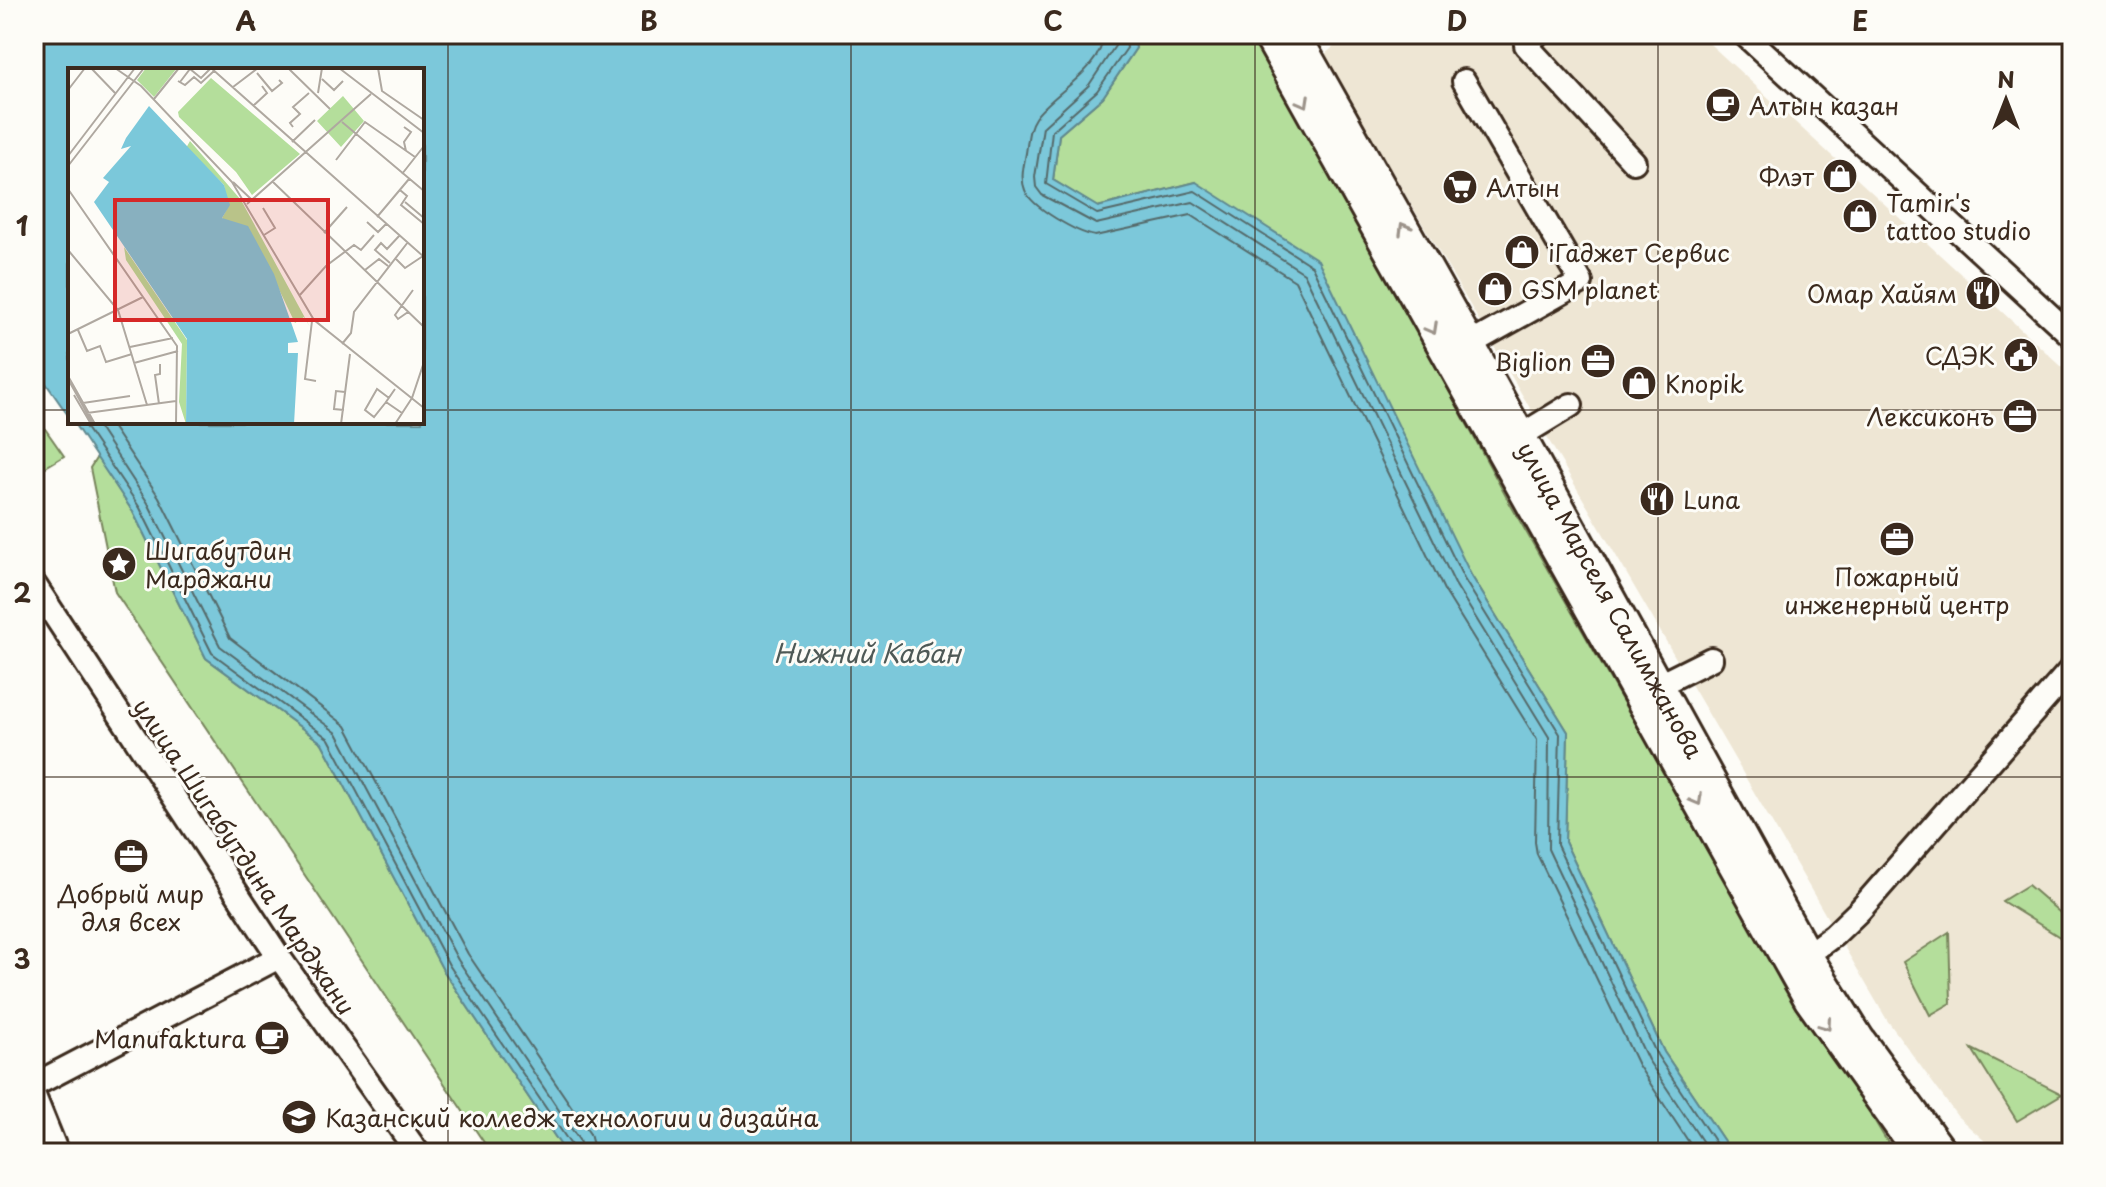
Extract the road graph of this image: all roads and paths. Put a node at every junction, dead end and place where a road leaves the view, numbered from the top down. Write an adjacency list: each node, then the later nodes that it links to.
1 (1267, 34): 21 (main road, one-way to 21)
2 (1537, 34): 6 (street)
3 (1744, 34): 7 (street)
4 (1302, 37): 8 (main road, улица Марселя Салимжанова, one-way to 4)
5 (1464, 81): 8 (street)
6 (1634, 162)
7 (2069, 329)
8 (1470, 344): 10 (main road, улица Марселя Салимжанова)
9 (1571, 405): 10 (street)
10 (1520, 436): 14 (main road, улица Марселя Салимжанова)
11 (34, 584): 16 (street, улица Шигабутдина Марджани)
12 (1711, 659): 14 (street)
13 (2072, 668): 15 (street)
14 (1657, 686): 15 (main road, улица Марселя Салимжанова)
15 (1807, 955): 22 (main road, улица Марселя Салимжанова)
16 (279, 957): 17 (street); 20 (street, улица Шигабутдина Марджани)
17 (34, 1085)
18 (34, 1096): 19 (street)
19 (57, 1153)
20 (418, 1153)
21 (1918, 1153)
22 (1943, 1153)

